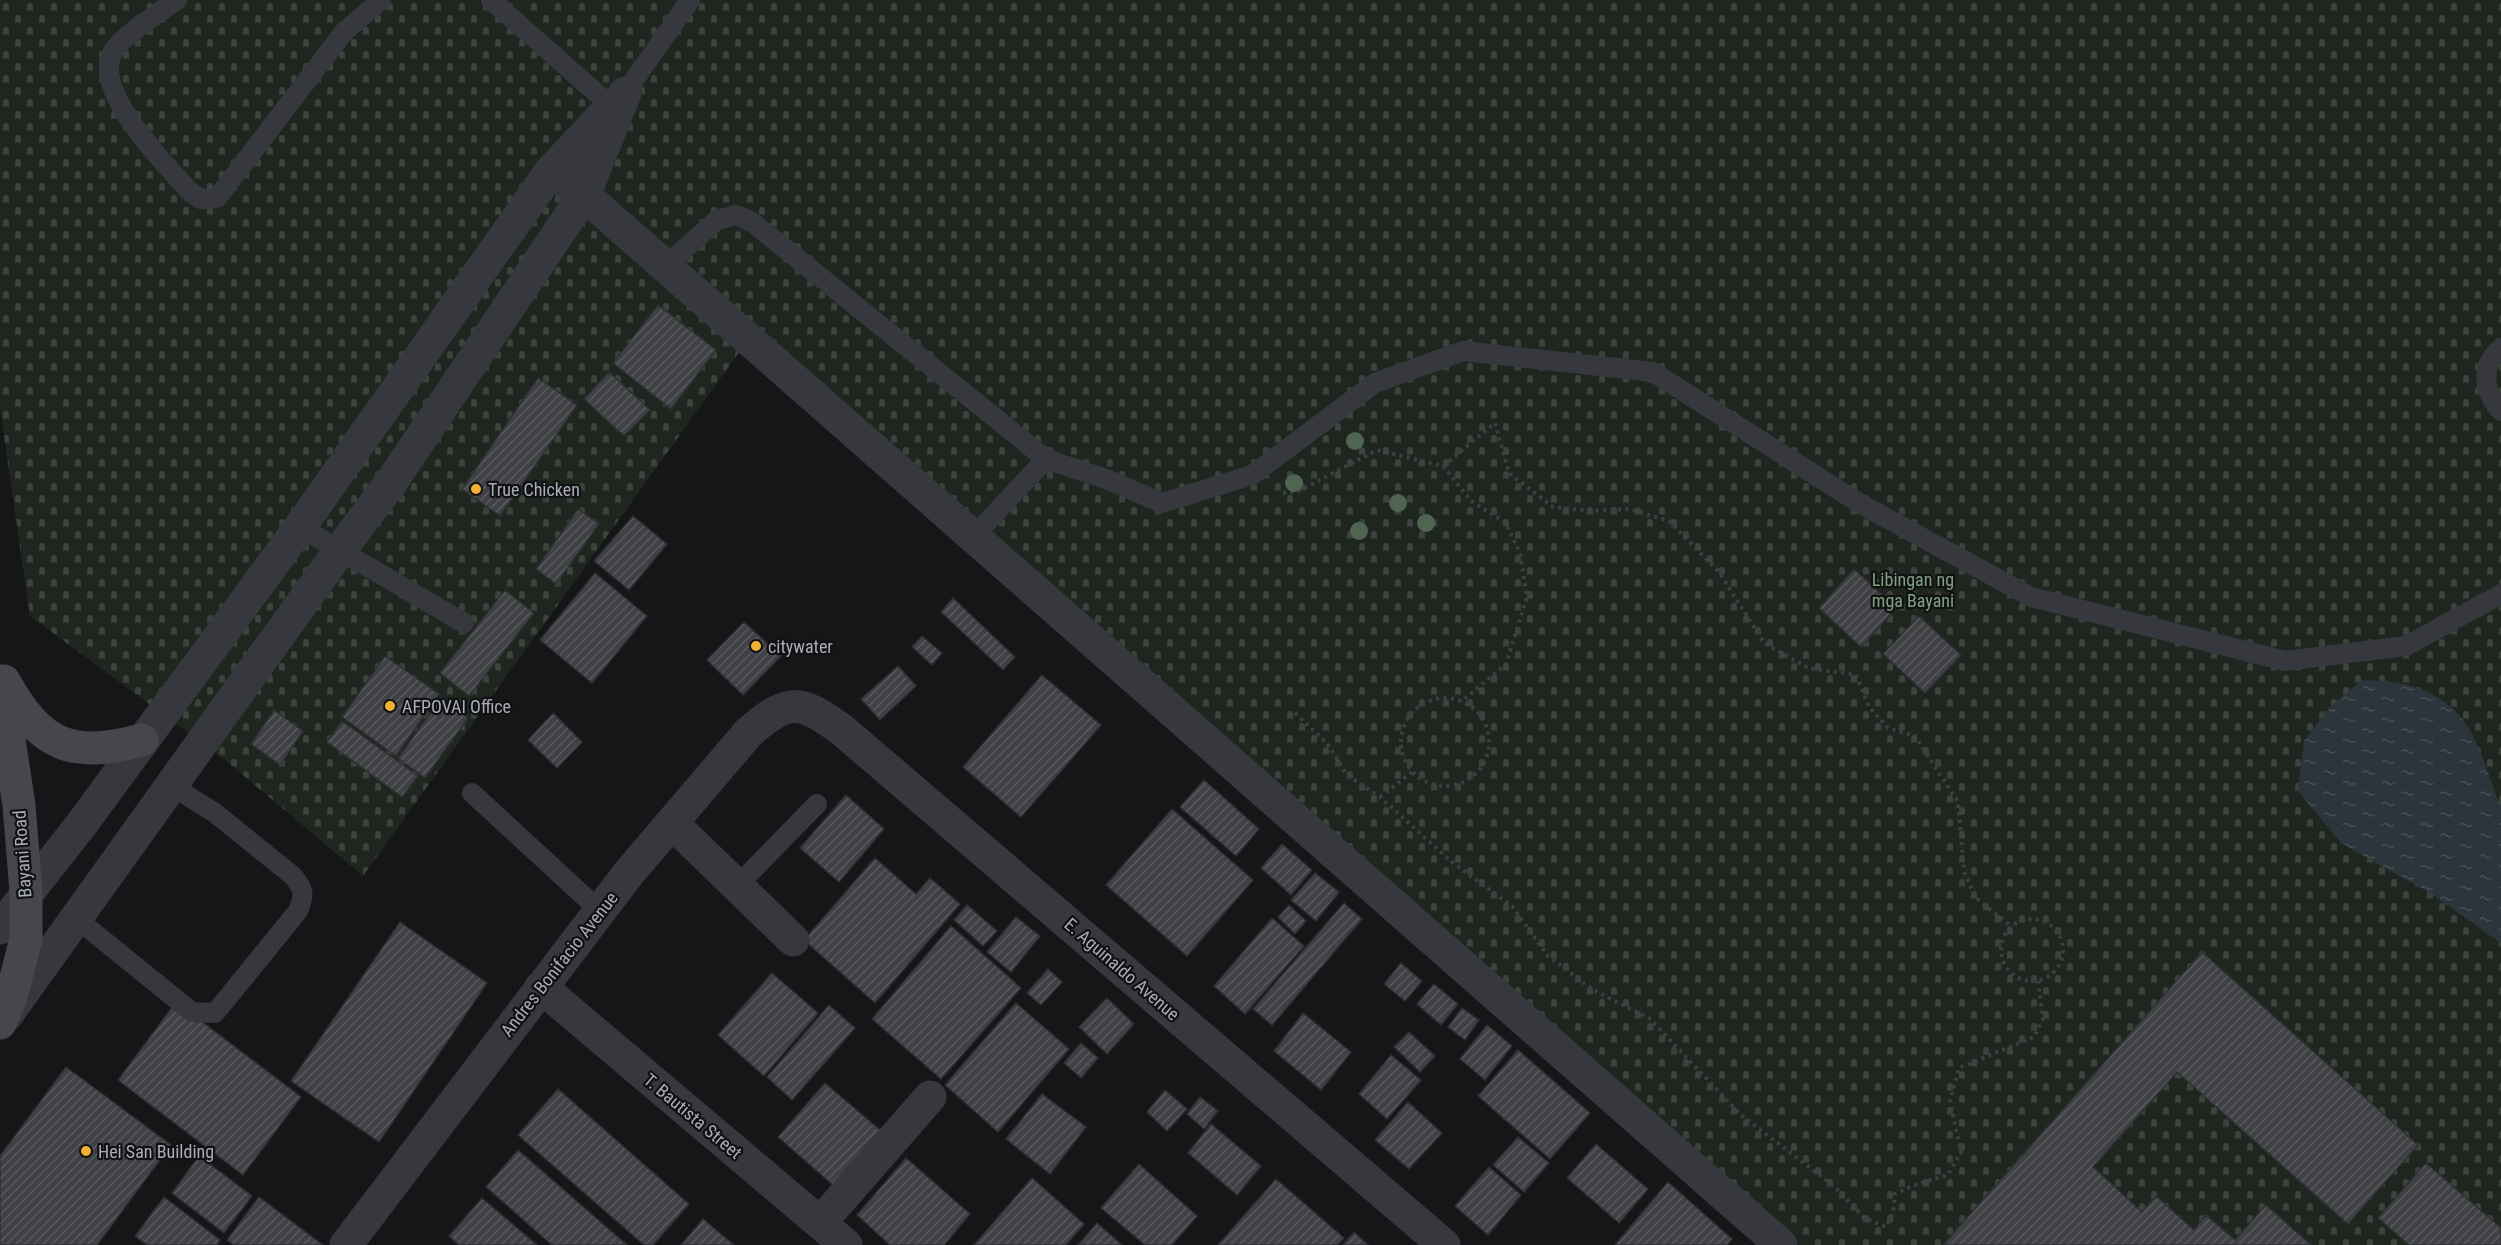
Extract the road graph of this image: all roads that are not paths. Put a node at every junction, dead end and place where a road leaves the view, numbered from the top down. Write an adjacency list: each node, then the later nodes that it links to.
1 (177, 0): 2 (lane)
2 (381, 0)
3 (491, 0): 5 (lane)
4 (690, 0): 5 (lane)
5 (618, 104): 6 (street); 7 (street)
6 (551, 171): 7 (street); 12 (street)
7 (584, 195): 8 (street); 14 (street)
8 (664, 267): 11 (lane); 13 (street)
9 (2501, 348): 10 (lane)
10 (2501, 411)
11 (1046, 459): 13 (lane); 15 (lane)
12 (300, 527): 14 (lane); 20 (street)
13 (974, 536): 38 (street)
14 (340, 550): 16 (lane); 21 (street)
15 (2501, 594)
16 (464, 623)
17 (0, 675): 20 (main road)
18 (0, 681): 26 (main road, Bayani Road)
19 (793, 705): 24 (street, Andres Bonifacio Avenue); 37 (street, E. Aguinaldo Avenue)
20 (142, 740): 26 (street)
21 (172, 786): 28 (street); 28 (lane)
22 (472, 793): 27 (lane)
23 (818, 804): 25 (lane)
24 (672, 823): 25 (street); 27 (street, Andres Bonifacio Avenue)
25 (738, 885): 30 (street)
26 (26, 892): 29 (street); 32 (main road, Bayani Road)
27 (600, 911): 31 (street, Andres Bonifacio Avenue)
28 (77, 919): 32 (street)
29 (0, 928)
30 (793, 940)
31 (541, 987): 34 (street, T. Bautista Street); 35 (street, Andres Bonifacio Avenue)
32 (0, 1024)
33 (930, 1097): 34 (street)
34 (820, 1223): 36 (street, T. Bautista Street)
35 (346, 1245)
36 (846, 1245)
37 (1444, 1245)
38 (1781, 1245)

